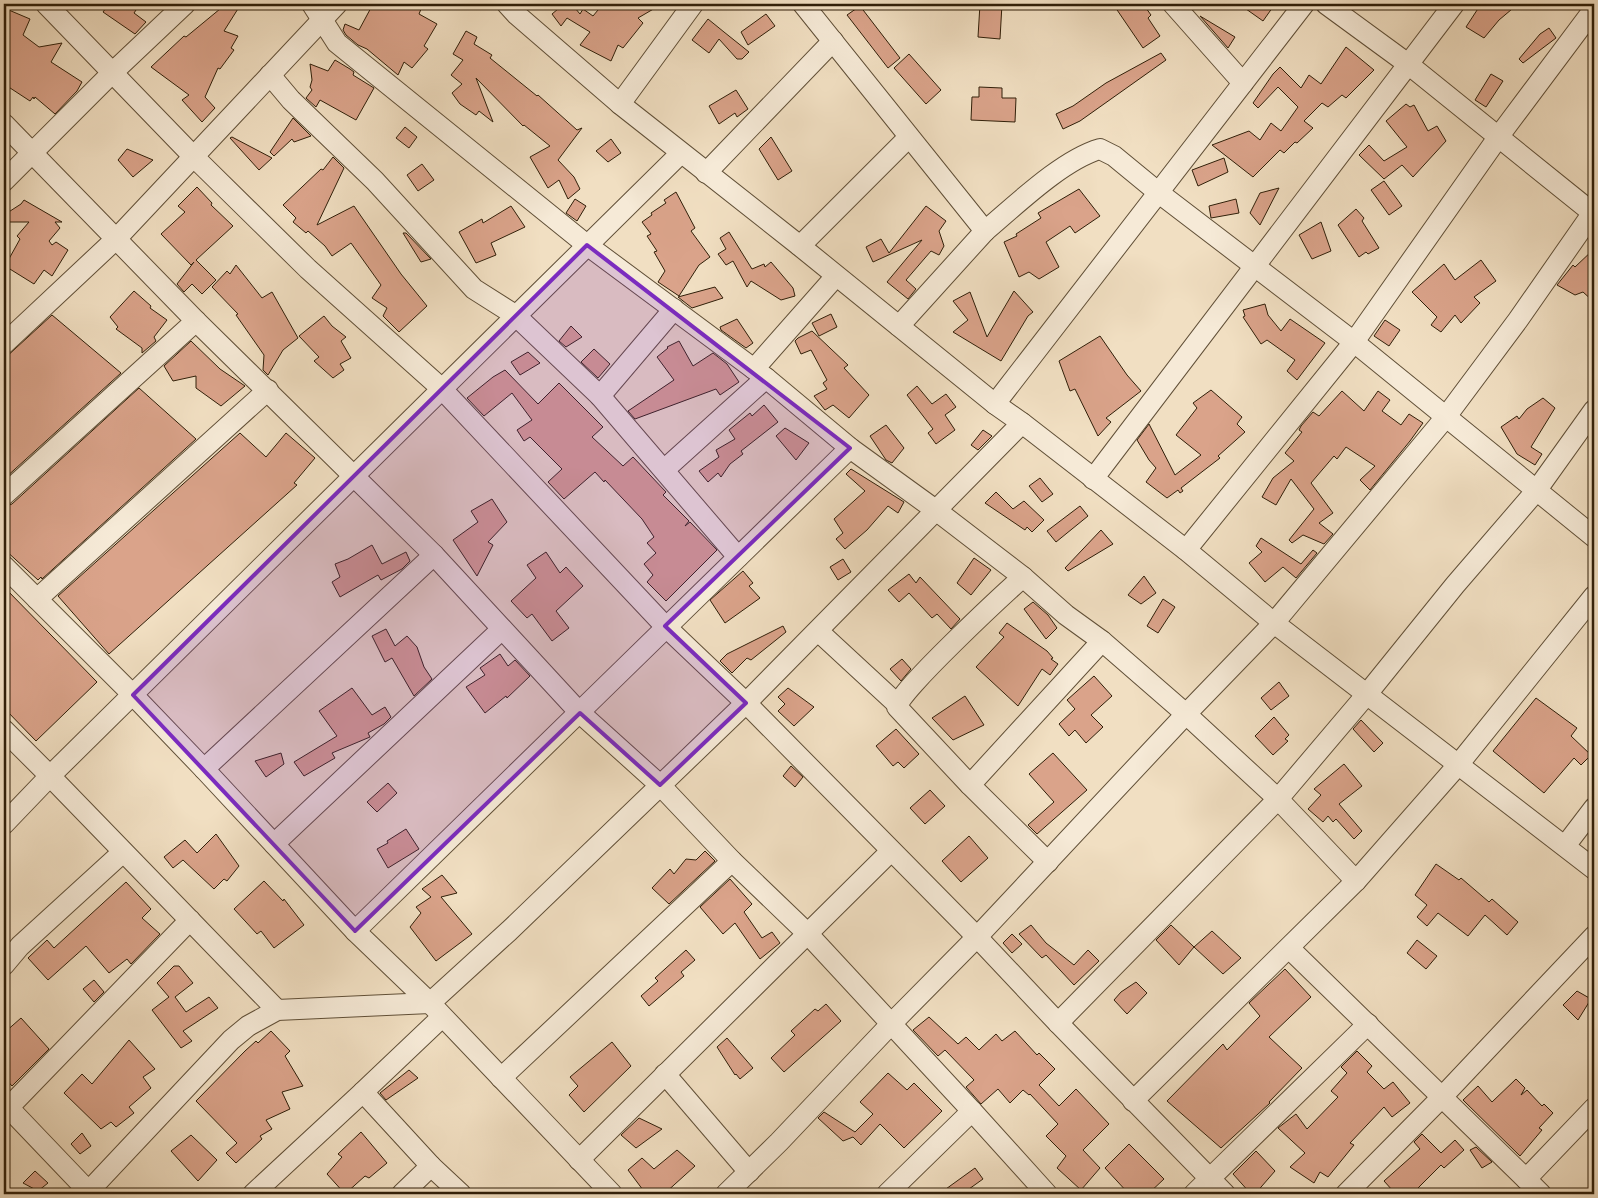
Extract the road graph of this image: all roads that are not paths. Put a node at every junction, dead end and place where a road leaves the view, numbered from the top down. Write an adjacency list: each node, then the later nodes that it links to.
1 (46, 4): 15 (street)
2 (185, 4): 15 (street)
3 (337, 4): 12 (street)
4 (693, 4): 18 (street)
5 (803, 4): 13 (street)
6 (1173, 4): 17 (street)
7 (1304, 4): 17 (street)
8 (1326, 4): 14 (street)
9 (1454, 4): 14 (street)
10 (517, 7): 18 (street)
11 (1594, 9): 20 (street)
12 (316, 12): 16 (street); 31 (street)
13 (833, 41): 21 (street); 25 (street)
14 (1408, 64): 20 (street); 33 (street)
15 (112, 73): 23 (street); 24 (street)
16 (270, 75): 24 (street); 36 (street)
17 (1243, 83): 27 (street)
18 (620, 104): 22 (street)
19 (4, 124): 23 (street)
20 (1499, 136): 28 (street); 39 (street)
21 (909, 137): 29 (street); 32 (street)
22 (681, 153): 25 (street); 31 (street)
23 (33, 154): 26 (street); 30 (street)
24 (194, 156): 30 (street); 42 (street)
25 (706, 173): 32 (street)
26 (4, 181)
27 (1159, 193): 29 (street); 33 (street); 45 (street)
28 (1594, 213): 47 (street)
29 (985, 231): 38 (street)
30 (117, 238): 37 (street); 40 (street)
31 (587, 245): 35 (street); 36 (street)
32 (800, 246): 34 (street)
33 (1255, 266): 39 (street); 52 (street)
34 (836, 276): 38 (street); 41 (street)
35 (674, 310): 41 (street); 44 (street)
36 (515, 315): 42 (street); 44 (street)
37 (196, 321): 43 (street); 54 (street)
38 (899, 326): 45 (street)
39 (1354, 342): 47 (street); 57 (street)
40 (4, 344)
41 (760, 373): 49 (street); 50 (street)
42 (441, 388): 51 (street); 65 (street)
43 (268, 390): 51 (street); 63 (street)
44 (600, 396): 50 (street)
45 (995, 404): 48 (street)
46 (1594, 410): 53 (street)
47 (1445, 418): 53 (street); 64 (street)
48 (1022, 422): 52 (street); 55 (street)
49 (850, 448): 55 (street); 59 (street)
50 (664, 470): 59 (street)
51 (353, 476): 58 (street); 70 (street)
52 (1093, 479): 57 (street)
53 (1536, 491): 56 (street); 69 (street)
54 (4, 495)
55 (937, 511): 61 (street); 67 (street)
56 (1594, 537)
57 (1186, 550): 64 (street)
58 (434, 555): 66 (street); 77 (street)
59 (738, 557): 65 (street)
60 (4, 566): 63 (street)
61 (1023, 577): 68 (street); 72 (street)
62 (1594, 596): 76 (street)
63 (37, 599): 70 (street)
64 (1274, 623): 69 (street); 74 (street)
65 (666, 626): 71 (street); 73 (street)
66 (502, 629): 73 (street); 84 (street)
67 (818, 631): 71 (street); 72 (street)
68 (1102, 641): 74 (street); 79 (street)
69 (1367, 694): 76 (street); 81 (street)
70 (132, 695): 77 (street); 78 (street)
71 (746, 703): 80 (street); 86 (street)
72 (897, 704): 79 (street)
73 (580, 713): 80 (street); 93 (street)
74 (1186, 714): 81 (street); 89 (street)
75 (4, 730): 78 (street)
76 (1458, 765): 85 (street); 91 (street)
77 (204, 769): 84 (street)
78 (50, 776): 83 (street); 87 (street)
79 (970, 784): 89 (street)
80 (660, 785): 88 (street); 100 (street)
81 (1278, 799): 91 (street); 102 (street)
82 (1594, 808): 85 (street)
83 (4, 824)
84 (274, 844): 93 (street)
85 (1565, 846): 90 (street)
86 (891, 851): 94 (street); 96 (street)
87 (123, 852): 92 (street); 98 (street)
88 (732, 861): 94 (street); 105 (street)
89 (1048, 862): 96 (street)
90 (1594, 869)
91 (1356, 881): 97 (street)
92 (190, 920): 99 (street); 109 (street)
93 (355, 931): 100 (street)
94 (807, 933): 101 (street); 104 (street)
95 (1594, 936): 107 (street)
96 (977, 937): 101 (street); 102 (street)
97 (1289, 948): 103 (street); 108 (street)
98 (4, 965)
99 (277, 1010): 100 (street); 119 (street)
100 (436, 1010): 105 (street); 106 (street)
101 (891, 1024): 111 (street); 114 (street)
102 (1058, 1024): 108 (street)
103 (1368, 1024): 107 (street); 115 (street)
104 (665, 1074): 112 (street); 114 (street)
105 (501, 1078): 112 (street)
106 (363, 1092): 113 (street); 120 (street)
107 (1442, 1097): 116 (street); 117 (street)
108 (1133, 1101): 115 (street)
109 (6, 1105): 119 (street)
110 (1594, 1108): 116 (street)
111 (972, 1111): 118 (street); 125 (street)
112 (579, 1160): 123 (street)
113 (431, 1166): 121 (street); 122 (street)
114 (749, 1172): 124 (street)
115 (1210, 1179): 126 (street); 127 (street)
116 (1526, 1179): 128 (street)
117 (1359, 1190)
118 (1041, 1192)
119 (87, 1193)
120 (253, 1194)
121 (402, 1194)
122 (461, 1194)
123 (612, 1194)
124 (726, 1194)
125 (887, 1194)
126 (1194, 1194)
127 (1225, 1194)
128 (1541, 1194)

